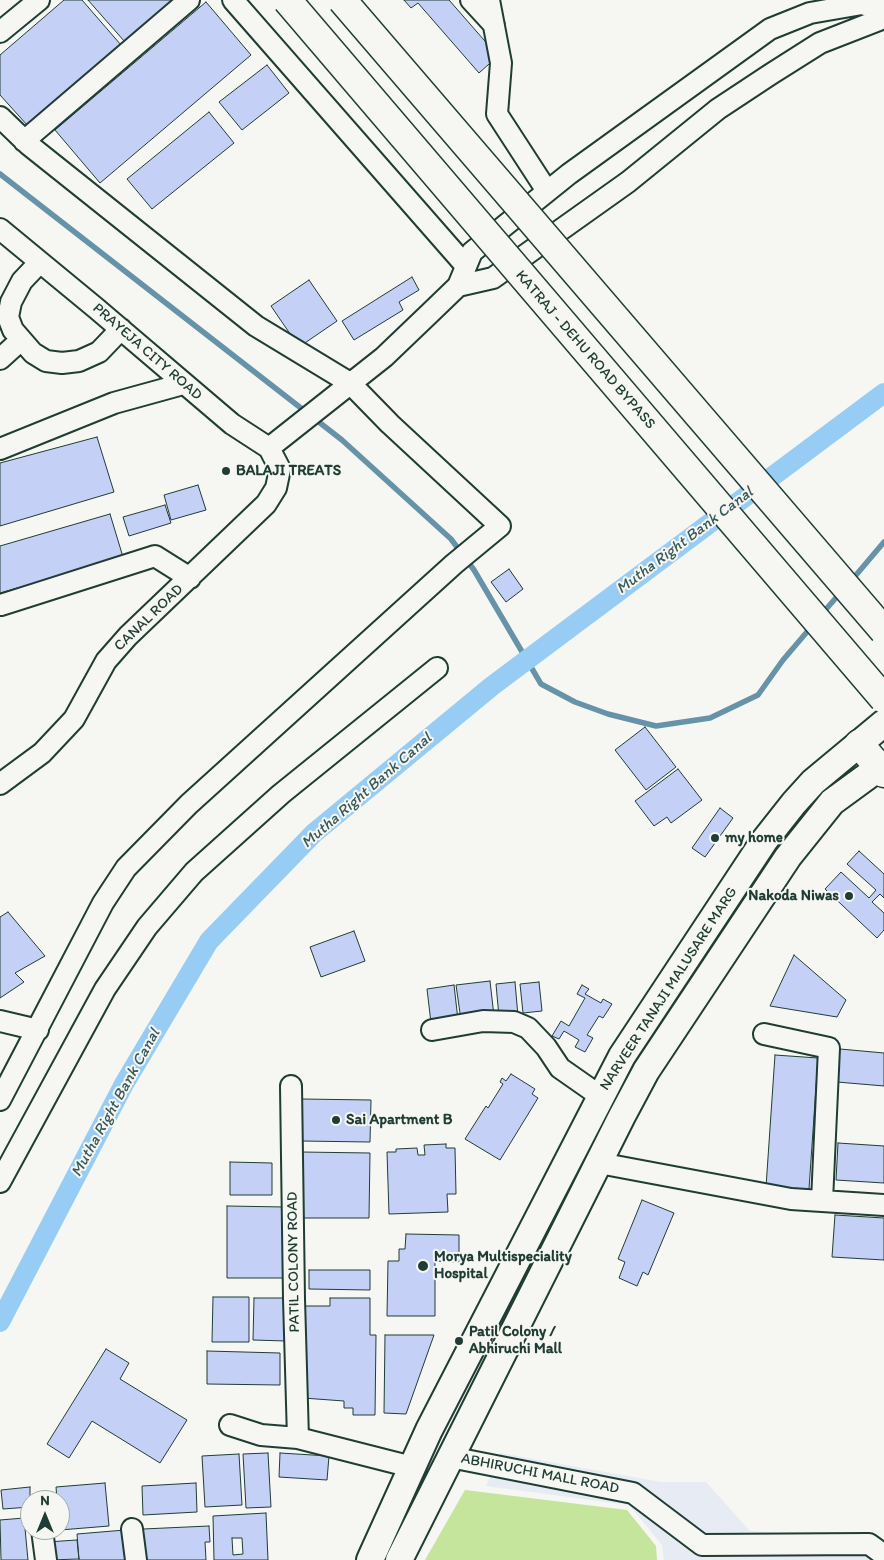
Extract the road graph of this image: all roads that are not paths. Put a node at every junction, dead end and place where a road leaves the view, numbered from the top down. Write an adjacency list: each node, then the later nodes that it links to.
1 (39, 0): 11 (street)
2 (189, 0): 13 (street)
3 (233, 0): 17 (street)
4 (287, 0): 30 (highway, KATRAJ - DEHU ROAD BYPASS, bridge)
5 (342, 0): 28 (highway, bridge)
6 (471, 0): 10 (street)
7 (489, 0): 10 (street)
8 (884, 10): 14 (street)
9 (884, 18): 18 (street)
10 (494, 25): 14 (street)
11 (0, 32)
12 (0, 117): 13 (street)
13 (24, 141): 22 (street)
14 (547, 192): 17 (street)
15 (0, 229): 16 (street, PRAYEJA CITY ROAD)
16 (40, 262): 19 (street, PRAYEJA CITY ROAD); 20 (street)
17 (466, 266): 18 (street)
18 (458, 286): 22 (street)
19 (121, 329): 20 (street); 23 (street, PRAYEJA CITY ROAD)
20 (22, 340): 21 (street)
21 (0, 359)
22 (350, 383): 24 (street); 36 (street)
23 (183, 384): 24 (street, PRAYEJA CITY ROAD); 25 (street)
24 (269, 448): 26 (street, CANAL ROAD)
25 (0, 450)
26 (190, 578): 27 (street); 34 (street, CANAL ROAD)
27 (1, 605)
28 (884, 631)
29 (437, 668): 43 (street)
30 (884, 699)
31 (884, 723): 32 (main road, NARVEER TANAJI MALUSARE MARG)
32 (859, 744): 33 (highway); 40 (main road, NARVEER TANAJI MALUSARE MARG)
33 (882, 768): 42 (main road, NARVEER TANAJI MALUSARE MARG)
34 (0, 784)
35 (0, 1021): 36 (street)
36 (38, 1030): 41 (street)
37 (432, 1030): 40 (street)
38 (764, 1034): 44 (street)
39 (292, 1086): 47 (street, PATIL COLONY ROAD)
40 (600, 1096): 49 (main road, NARVEER TANAJI MALUSARE MARG)
41 (0, 1100)
42 (599, 1163): 44 (street); 48 (main road, NARVEER TANAJI MALUSARE MARG)
43 (0, 1182)
44 (822, 1201): 45 (street)
45 (884, 1205)
46 (230, 1425): 47 (street)
47 (298, 1438): 49 (street)
48 (450, 1457): 52 (street, ABHIRUCHI MALL ROAD); 57 (main road, NARVEER TANAJI MALUSARE MARG)
49 (412, 1467): 56 (main road, NARVEER TANAJI MALUSARE MARG)
50 (132, 1529): 55 (street)
51 (43, 1540): 54 (street)
52 (702, 1553): 53 (street, ABHIRUCHI MALL ROAD)
53 (884, 1556)
54 (46, 1560)
55 (136, 1560)
56 (370, 1560)
57 (399, 1560)

